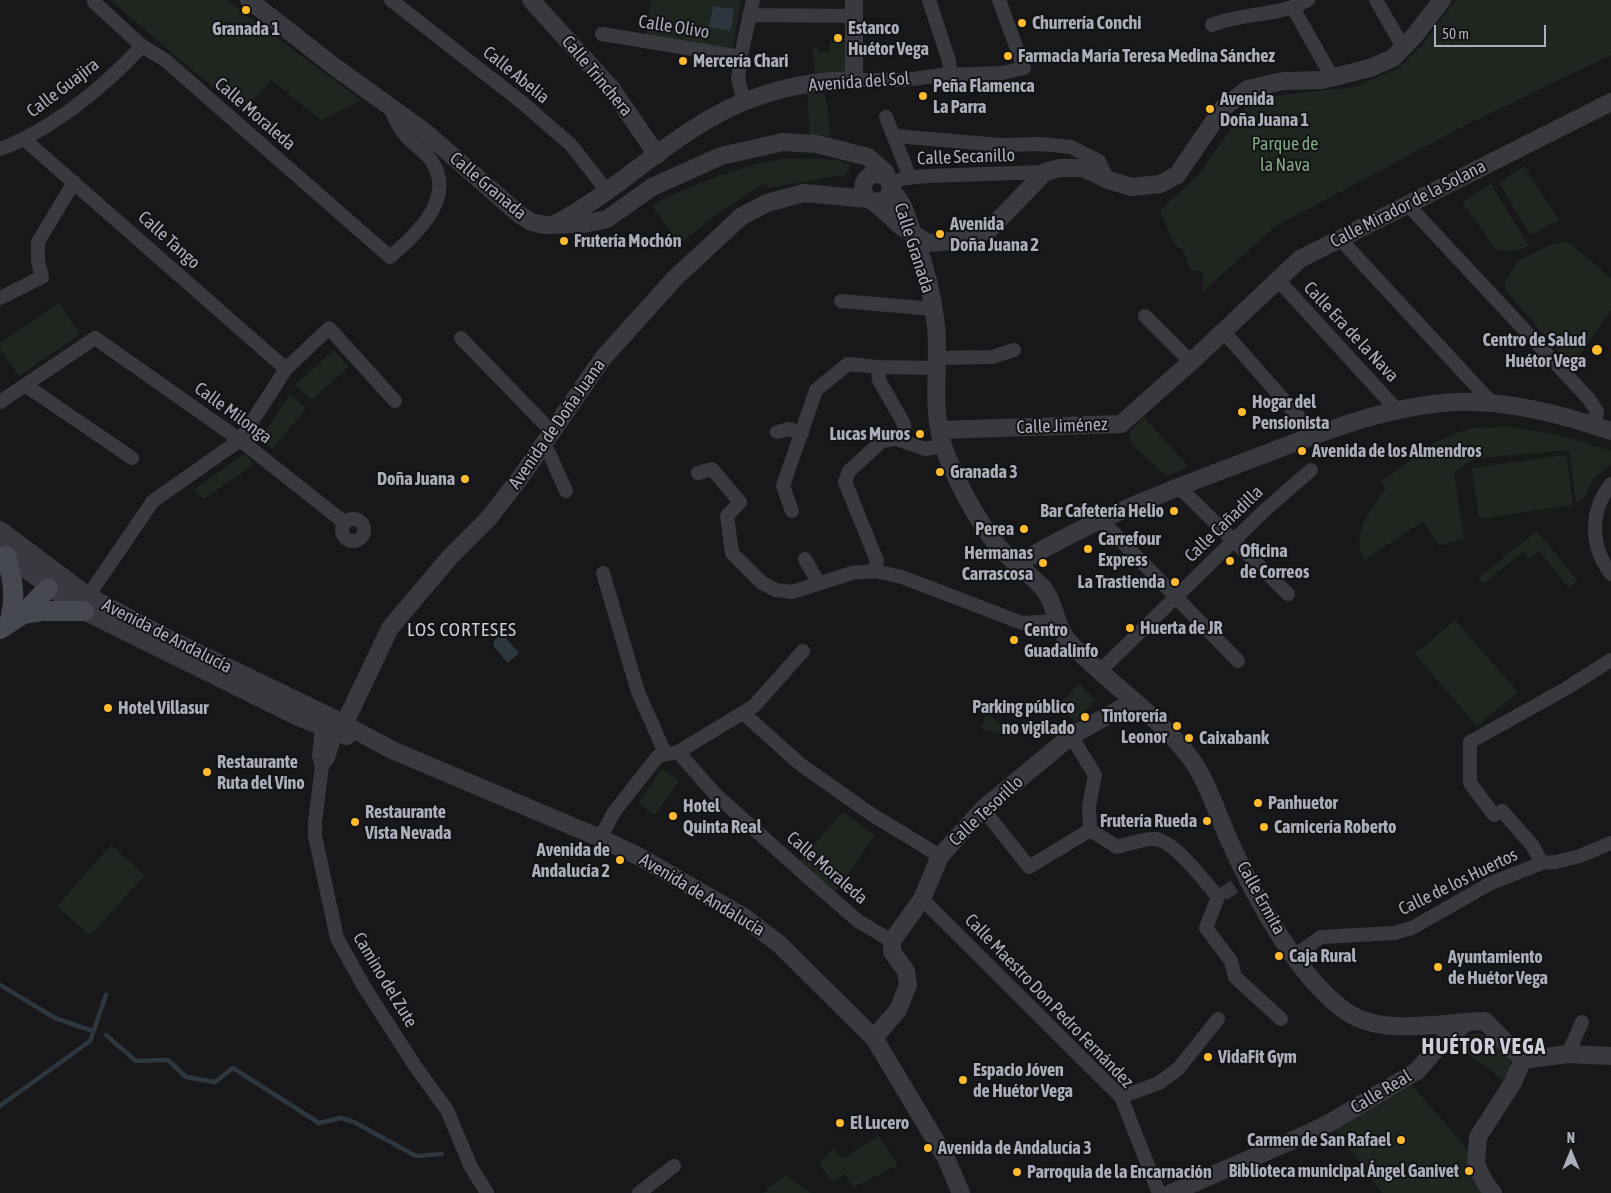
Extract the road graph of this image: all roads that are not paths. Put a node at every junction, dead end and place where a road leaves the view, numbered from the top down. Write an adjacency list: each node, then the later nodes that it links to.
1 (250, 0): 24 (street, Calle Granada)
2 (531, 0): 30 (street, Calle Trinchera)
3 (753, 0): 13 (street)
4 (929, 0): 19 (street)
5 (999, 0): 19 (street, Avenida del Sol)
6 (1308, 0): 12 (street)
7 (1376, 0): 17 (street)
8 (1442, 0): 17 (street)
9 (396, 1): 36 (street, Calle Abelia)
10 (94, 2): 16 (street, Calle Moraleda)
11 (854, 8): 13 (street); 21 (street)
12 (1292, 8): 14 (street); 20 (street)
13 (749, 16): 18 (street)
14 (1212, 25)
15 (602, 34): 18 (street, Calle Olivo)
16 (142, 46): 24 (street, Calle Moraleda); 27 (street, Calle Guajira)
17 (1403, 47): 20 (street)
18 (740, 57): 22 (street)
19 (950, 74): 21 (street, Avenida del Sol)
20 (1332, 77): 33 (street)
21 (854, 80): 22 (street, Avenida del Sol)
22 (744, 102): 30 (street, Avenida del Sol)
23 (1611, 102): 38 (street, Calle Mirador de la Solana)
24 (390, 108): 39 (street, Calle Granada)
25 (886, 117): 26 (street)
26 (895, 136): 32 (street); 33 (street)
27 (25, 140): 28 (street, Calle Guajira); 34 (street, Calle Tango)
28 (0, 149)
29 (847, 151): 35 (street, Calle Granada); 37 (street); 39 (street, Calle Granada)
30 (657, 155): 36 (street, Avenida del Sol)
31 (1045, 172): 32 (street, Calle Secanillo); 33 (street); 40 (street)
32 (910, 178): 35 (street, Calle Secanillo)
33 (1108, 180)
34 (74, 182): 43 (street); 53 (street, Calle Tango)
35 (889, 184): 37 (street); 37 (street); 40 (street, Calle Granada)
36 (607, 191): 39 (street, Avenida del Sol)
37 (868, 191): 40 (street); 60 (street, Avenida de Doña Juana)
38 (1408, 205): 41 (street, Calle Mirador de la Solana); 59 (street)
39 (552, 225)
40 (914, 236): 45 (street, Calle Granada)
41 (1340, 239): 42 (street, Calle Mirador de la Solana); 57 (street)
42 (1278, 280): 47 (street, Calle Mirador de la Solana); 58 (street, Calle Era de la Nava)
43 (0, 298)
44 (841, 301): 45 (street, Calle Granada)
45 (934, 309): 51 (street, Calle Granada)
46 (1145, 316): 50 (street)
47 (1223, 331): 50 (street, Calle Jiménez); 63 (street)
48 (461, 338): 60 (street)
49 (1014, 350): 51 (street)
50 (1191, 362): 64 (street, Calle Jiménez)
51 (936, 363): 52 (street); 64 (street, Calle Granada)
52 (878, 367): 62 (street); 66 (street)
53 (286, 369): 56 (street); 65 (street)
54 (25, 385): 55 (street); 65 (street, Calle Milonga); 68 (street)
55 (0, 402)
56 (395, 402)
57 (1492, 402): 58 (street); 59 (street)
58 (1396, 410): 63 (street)
59 (1603, 428)
60 (552, 432): 67 (street, Avenida de Doña Juana)
61 (777, 432): 62 (street)
62 (802, 433): 74 (street)
63 (1310, 437): 72 (street)
64 (941, 438): 66 (street); 81 (street, Calle Granada)
65 (240, 440): 76 (street, Calle Milonga); 89 (street)
66 (900, 440): 82 (street)
67 (542, 447): 73 (street); 98 (street, Avenida de Doña Juana)
68 (132, 458)
69 (1311, 470): 78 (street, Calle Cañadilla)
70 (698, 473): 85 (street)
71 (1611, 484): 84 (street)
72 (1180, 487): 75 (street); 78 (street)
73 (566, 491)
74 (792, 511)
75 (1101, 520): 81 (street); 88 (street)
76 (345, 523)
77 (0, 530): 89 (street, Avenida de Andalucía)
78 (1235, 540): 87 (street); 88 (street, Calle Cañadilla)
79 (2, 549): 86 (street, Avenida de Andalucía); 90 (main road)
80 (804, 559): 85 (street)
81 (1018, 564): 91 (street, Calle Granada)
82 (875, 571): 85 (street); 91 (street)
83 (602, 573): 103 (street, Calle Moraleda)
84 (1611, 574)
85 (818, 582)
86 (48, 588): 89 (street, Avenida de Andalucía); 90 (main road)
87 (1288, 594)
88 (1176, 596): 95 (street); 96 (street, Calle Cañadilla)
89 (86, 604): 90 (main road); 92 (street, Avenida de Andalucía)
90 (10, 621)
91 (1056, 621): 96 (street, Calle Granada)
92 (172, 648): 100 (street, Avenida de Andalucía); 100 (street, Avenida de Andalucía)
93 (802, 651): 99 (street)
94 (1611, 660): 109 (street)
95 (1238, 661)
96 (1100, 670): 97 (street, Calle Granada)
97 (1134, 701): 101 (street, Calle Tesorillo); 112 (street, Calle Ermita)
98 (352, 707): 100 (street, Avenida de Doña Juana); 102 (street, Avenida de Andalucía)
99 (743, 713): 103 (street); 108 (street)
100 (336, 729): 102 (street, Avenida de Andalucía); 123 (street, Camino del Zute)
101 (1071, 736): 104 (street, Calle Tesorillo); 105 (street)
102 (392, 750): 106 (street, Avenida de Andalucía)
103 (672, 752): 106 (street); 111 (street, Calle Moraleda)
104 (983, 809): 105 (street); 108 (street, Calle Tesorillo)
105 (1090, 830): 114 (street)
106 (600, 838): 117 (street, Avenida de Andalucía)
107 (1611, 842): 109 (street, Calle de los Huertos)
108 (940, 856): 110 (street, Calle Tesorillo)
109 (1542, 863): 112 (street, Calle de los Huertos)
110 (922, 899): 111 (street, Calle Tesorillo); 121 (street, Calle Maestro Don Pedro Fernández)
111 (892, 941): 117 (street)
112 (1294, 956): 116 (street, Calle Ermita)
113 (1218, 1019): 121 (street)
114 (1281, 1019)
115 (1582, 1022): 118 (street)
116 (1441, 1031): 120 (street, Calle Real); 127 (street, Calle Real)
117 (874, 1038): 125 (street, Avenida de Andalucía)
118 (1568, 1054): 119 (street); 120 (street)
119 (1611, 1056)
120 (1523, 1060): 128 (street)
121 (1121, 1097): 126 (street, Calle Maestro Don Pedro Fernández)
122 (674, 1166): 124 (street)
123 (487, 1193)
124 (639, 1193)
125 (961, 1193)
126 (1159, 1193)
127 (1170, 1193)
128 (1493, 1193)

